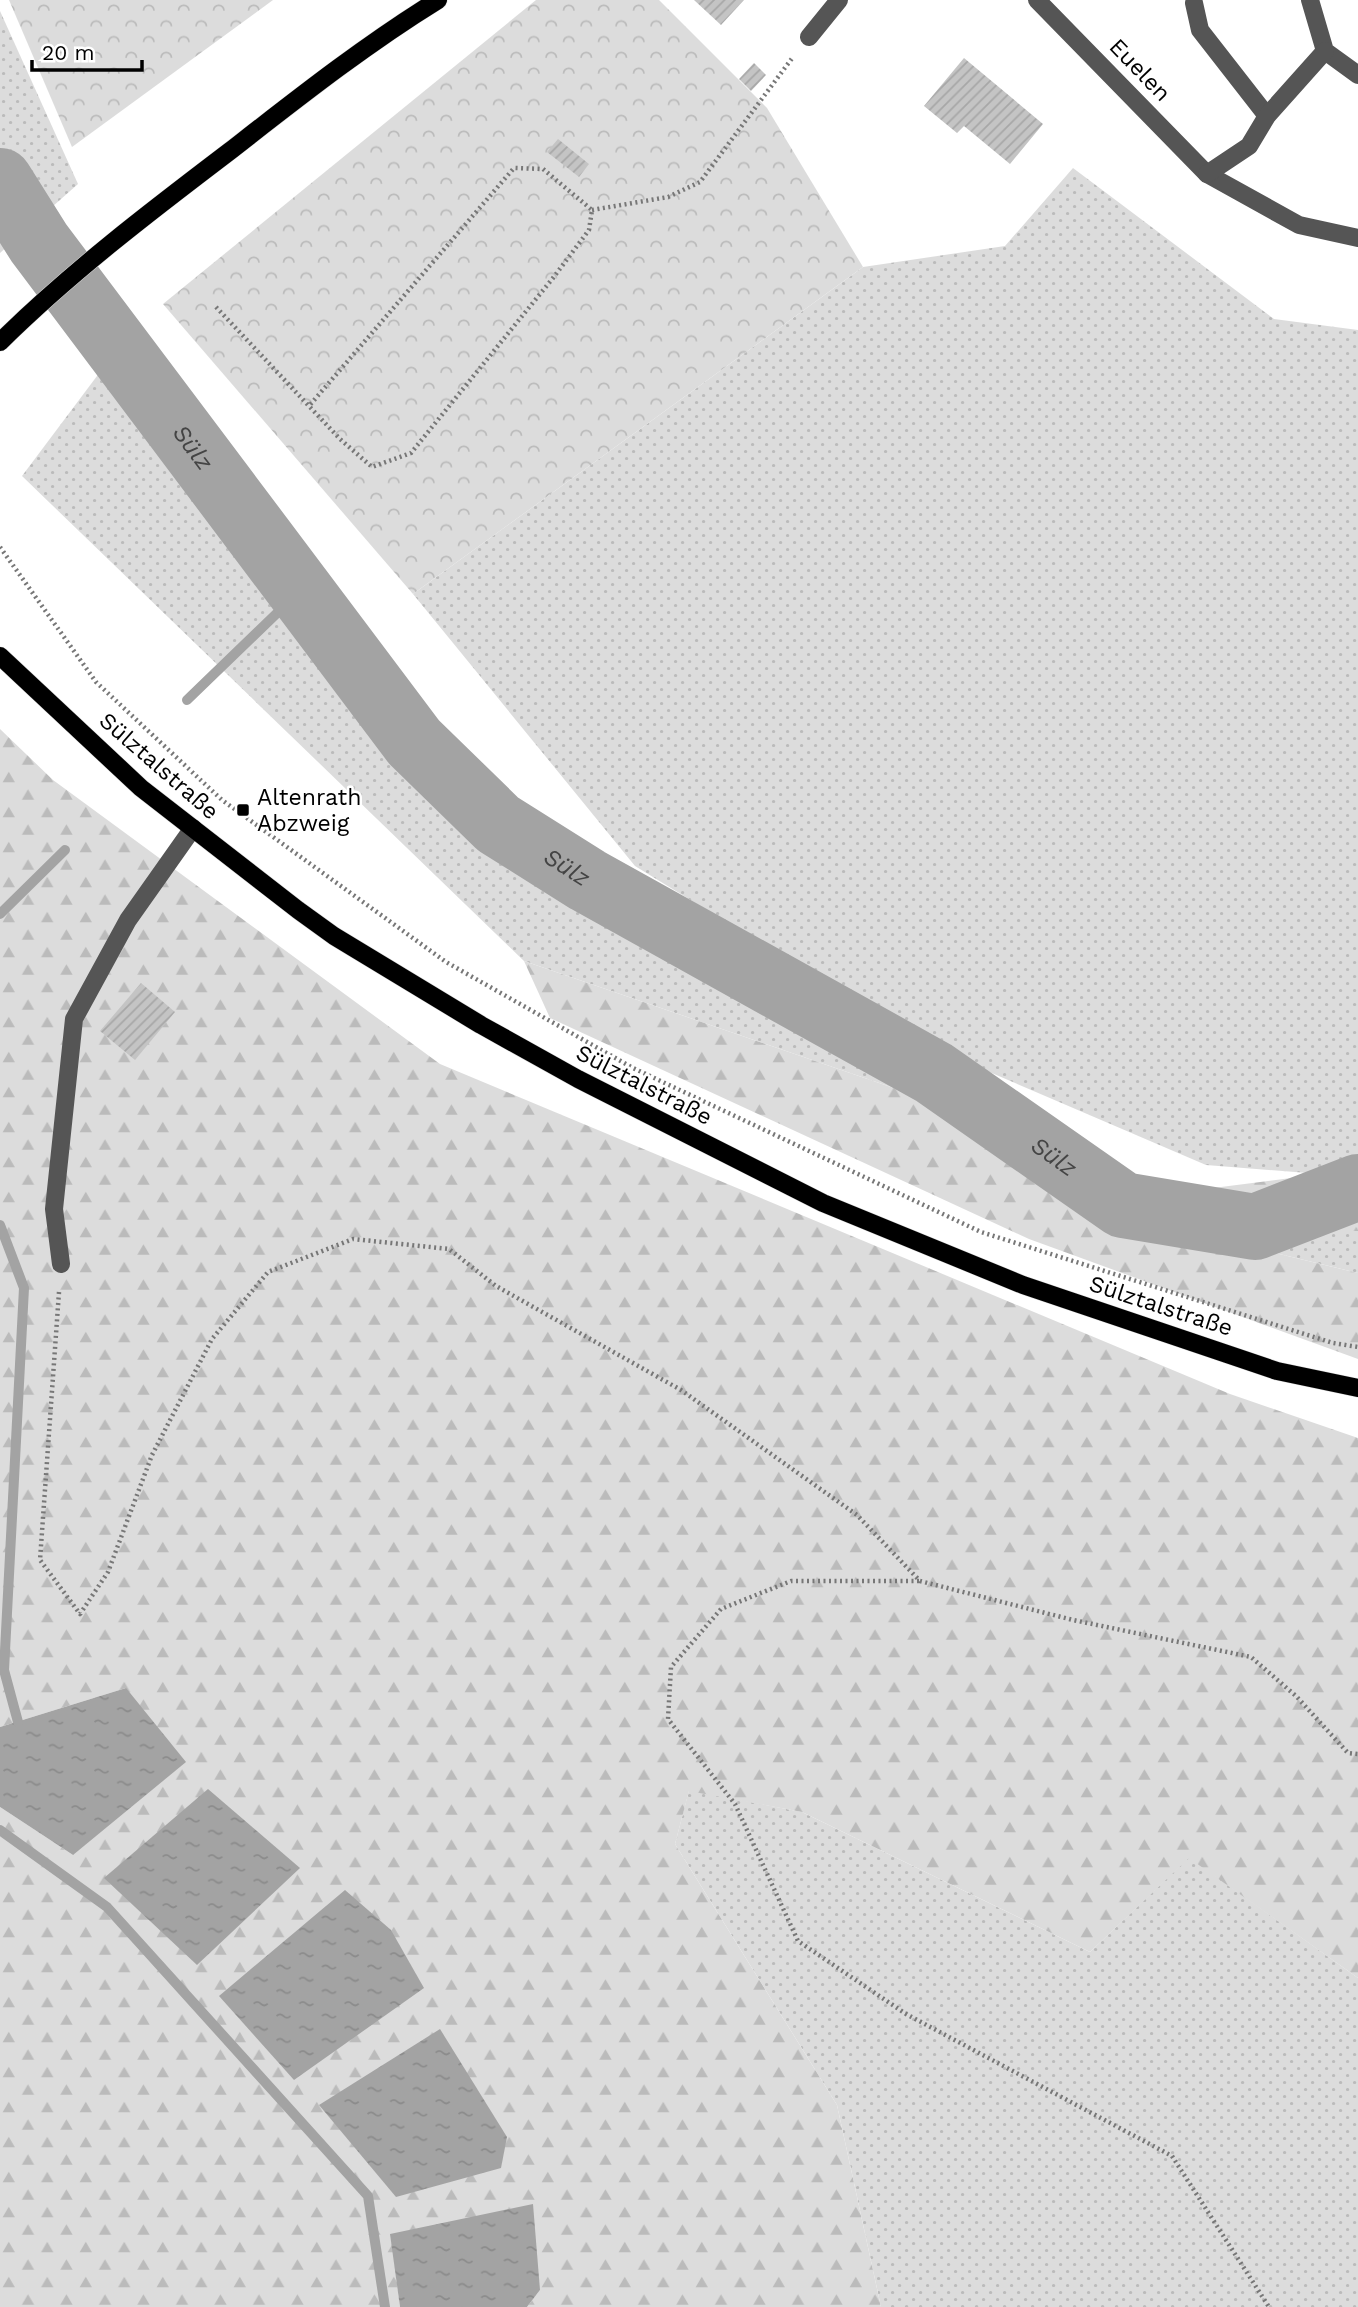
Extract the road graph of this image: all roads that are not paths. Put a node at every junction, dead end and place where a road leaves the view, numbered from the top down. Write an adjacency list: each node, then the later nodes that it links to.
1 (438, 0): 12 (main road)
2 (839, 0): 6 (street)
3 (1037, 0): 10 (street, Euelen)
4 (1310, 0): 7 (street)
5 (1193, 1): 9 (street)
6 (809, 37)
7 (1325, 51): 8 (street); 9 (street)
8 (1358, 75)
9 (1267, 116): 10 (street)
10 (1207, 174): 11 (street, Euelen)
11 (1358, 238)
12 (0, 342)
13 (0, 656): 14 (main road, Sülztalstraße)
14 (193, 828): 15 (street); 16 (main road, Sülztalstraße)
15 (61, 1264)
16 (1358, 1388)

